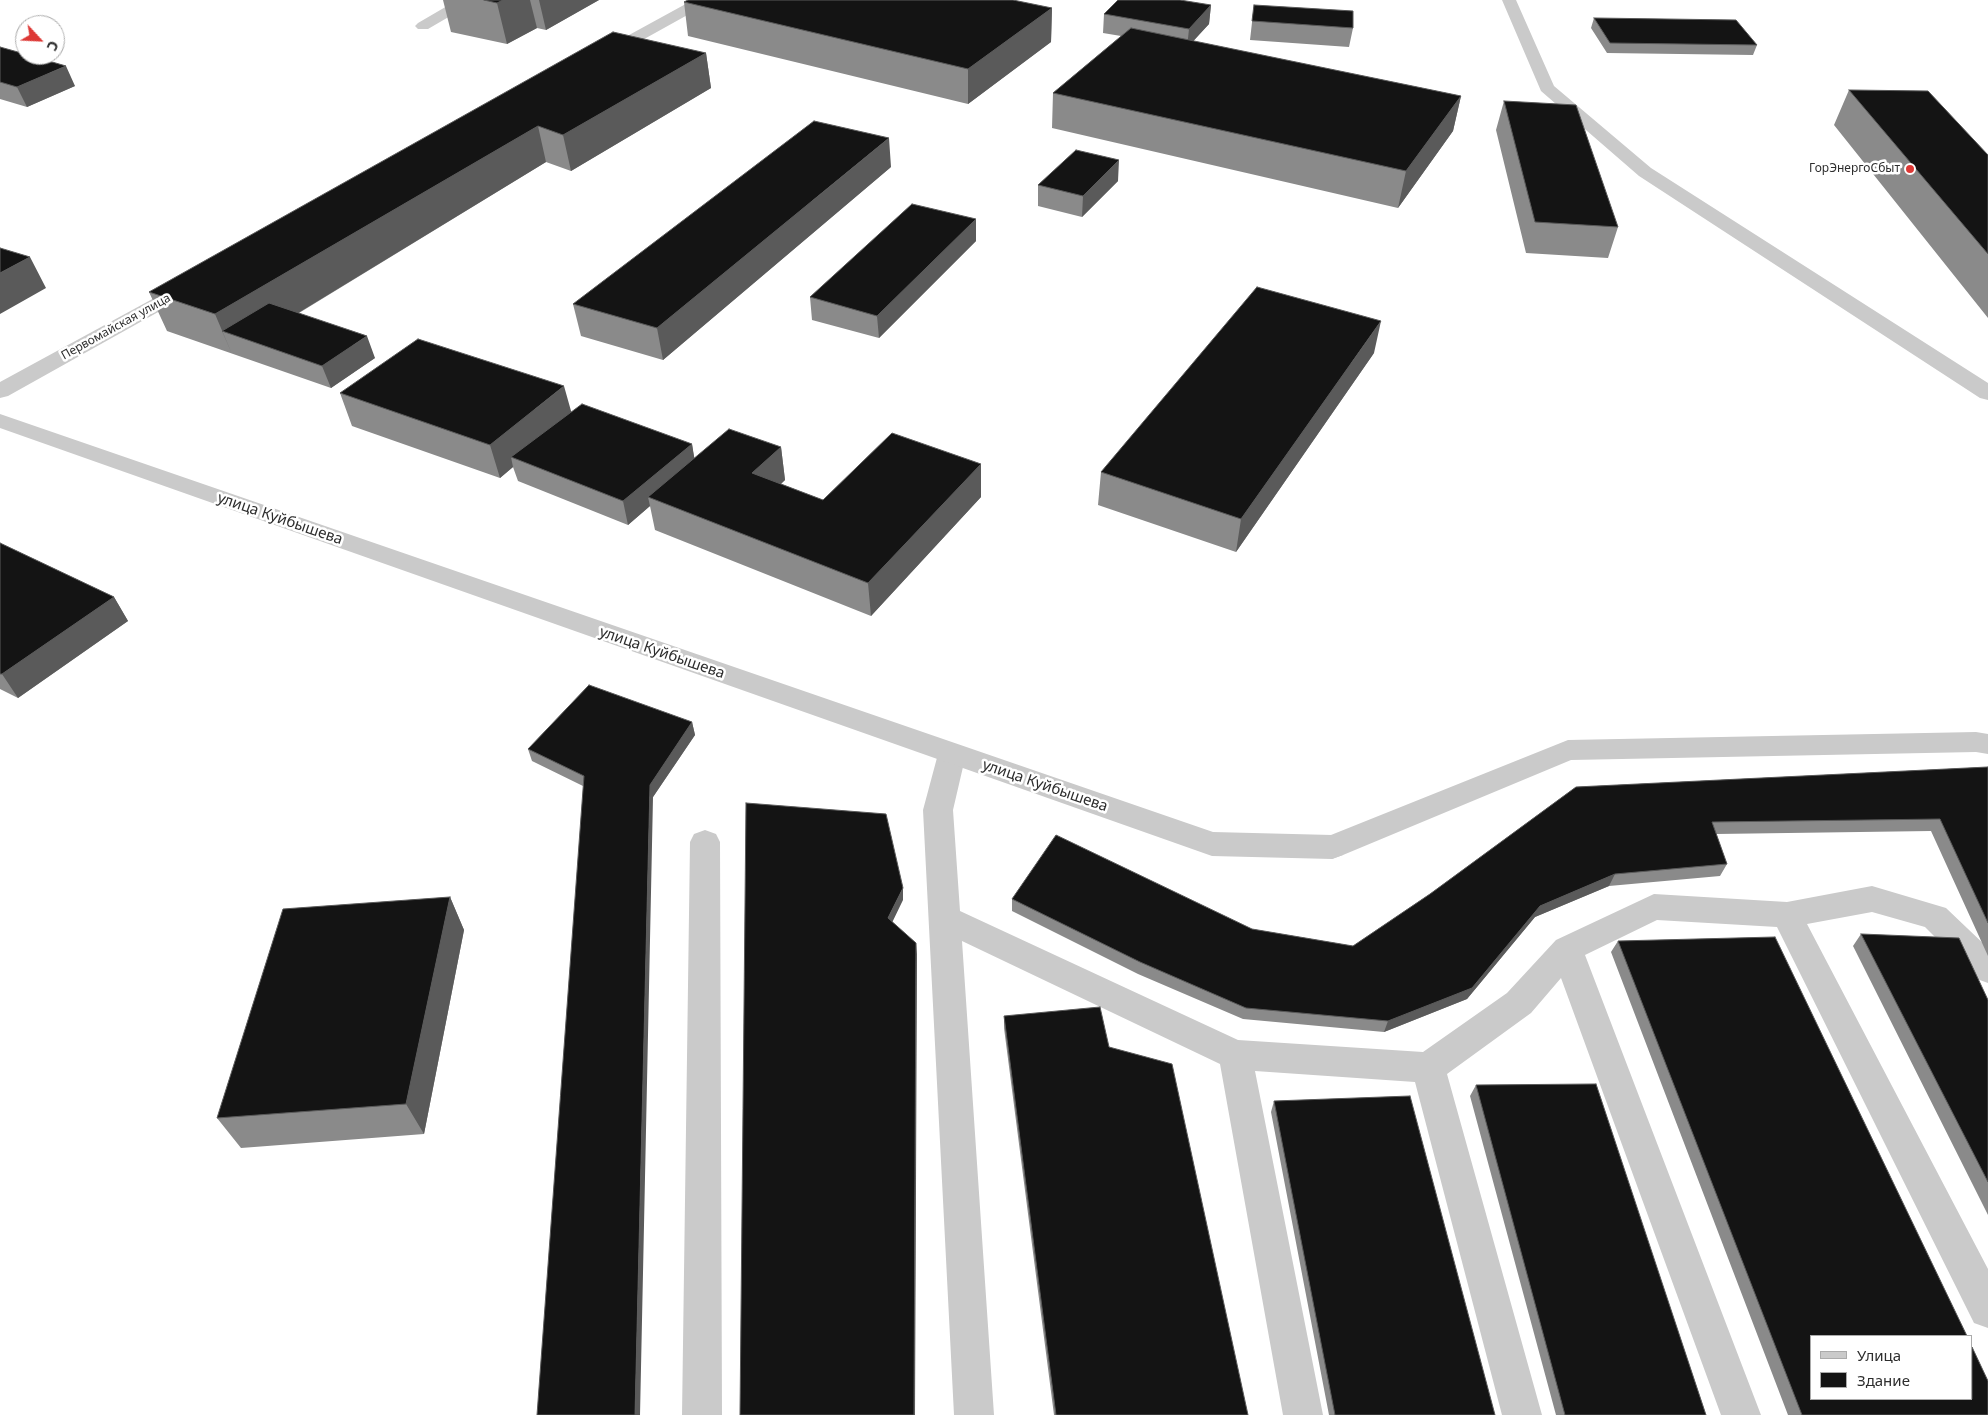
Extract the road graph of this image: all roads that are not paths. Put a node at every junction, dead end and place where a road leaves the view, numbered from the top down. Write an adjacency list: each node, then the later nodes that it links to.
1 (478, 0): 4 (street)
2 (704, 0): 5 (street)
3 (1510, 0): 8 (street)
4 (423, 26)
5 (592, 62)
6 (204, 278): 7 (street, Первомайская улица)
7 (0, 391)
8 (1988, 393)
9 (0, 421): 11 (street, улица Куйбышева)
10 (1988, 744): 11 (street, улица Куйбышева)
11 (952, 754): 14 (street)
12 (706, 842): 20 (street)
13 (1787, 915): 15 (street); 16 (street); 19 (street)
14 (944, 918): 17 (street); 21 (street)
15 (1567, 949): 18 (street); 24 (street)
16 (1988, 969)
17 (1235, 1055): 18 (street); 22 (street)
18 (1428, 1068): 23 (street)
19 (1988, 1309)
20 (702, 1415)
21 (974, 1415)
22 (1303, 1415)
23 (1522, 1415)
24 (1741, 1415)

